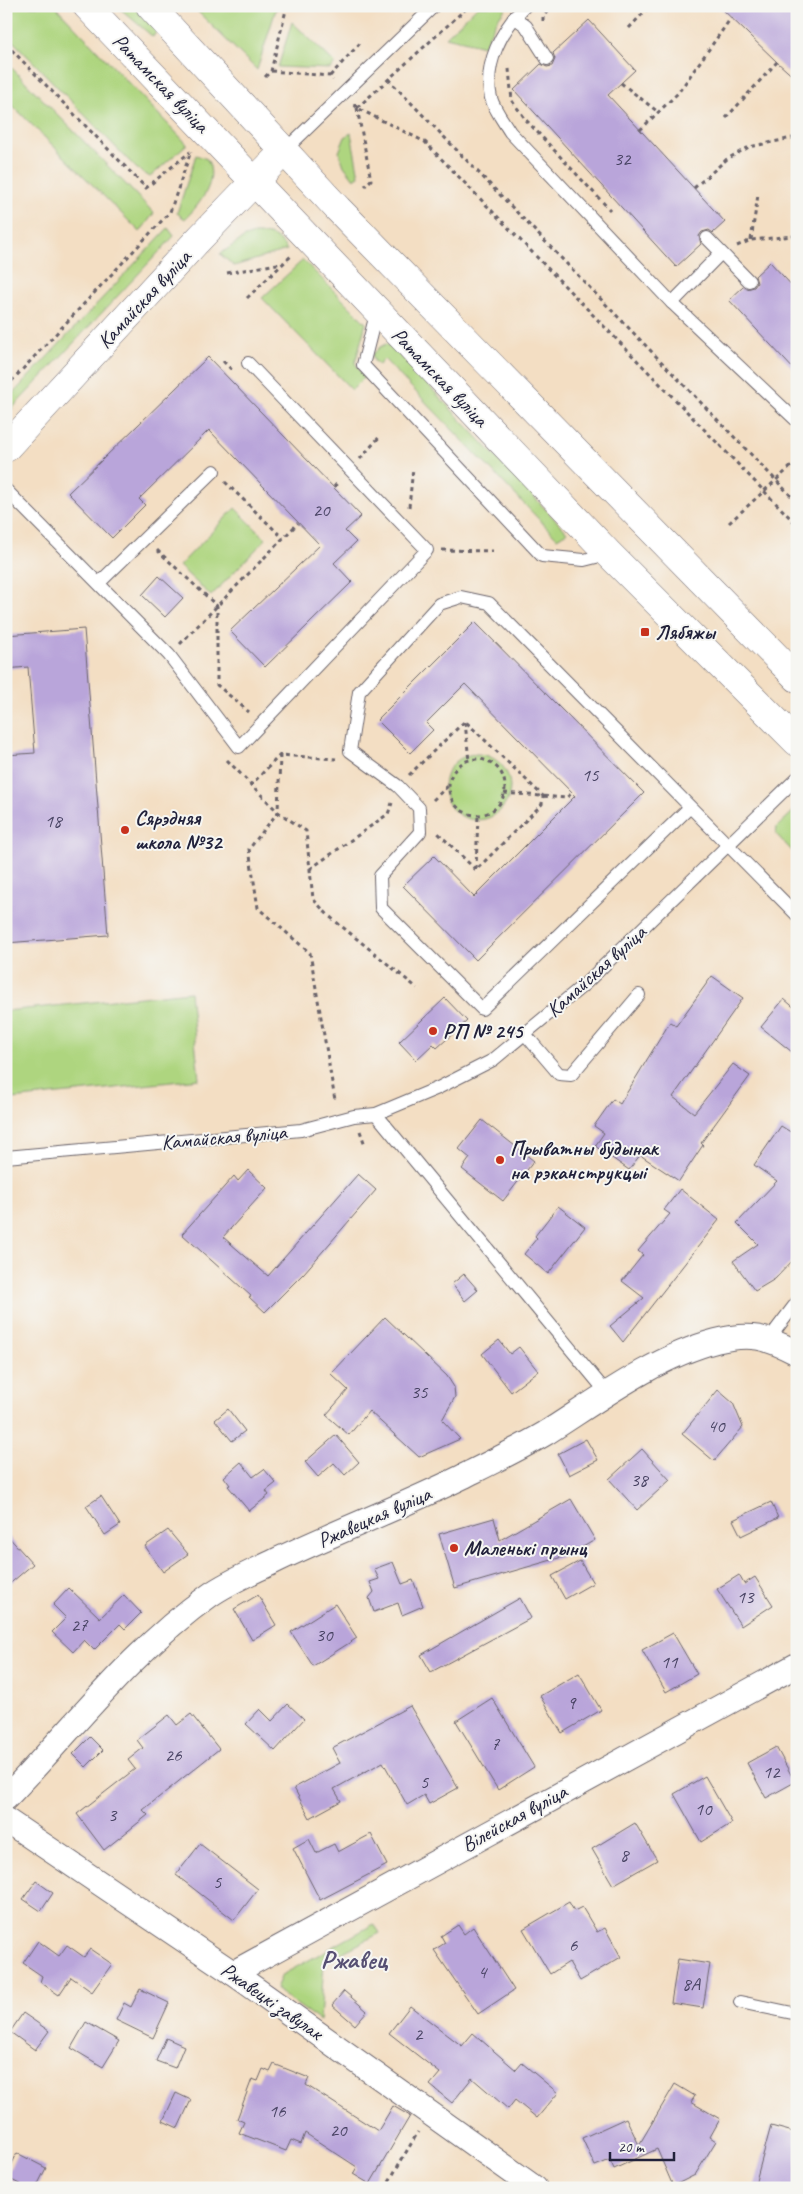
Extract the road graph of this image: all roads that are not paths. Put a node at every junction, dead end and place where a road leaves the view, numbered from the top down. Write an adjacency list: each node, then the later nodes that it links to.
1 (87, 6): 8 (main road, Ратамская вуліца)
2 (150, 6): 7 (main road, Ратамская вуліца)
3 (434, 6): 7 (lane)
4 (525, 6): 5 (lane)
5 (514, 16): 6 (lane); 12 (lane)
6 (547, 58)
7 (284, 151): 8 (main road, Камайская вуліца); 21 (main road, Ратамская вуліца)
8 (255, 181): 13 (main road, Ратамская вуліца); 16 (main road, Камайская вуліца)
9 (707, 238): 10 (lane)
10 (720, 254): 11 (lane); 12 (lane)
11 (749, 282)
12 (672, 303): 15 (lane)
13 (377, 310): 19 (main road, Ратамская вуліца); 19 (lane)
14 (248, 363): 20 (lane)
15 (797, 421)
16 (6, 448)
17 (214, 471): 20 (lane)
18 (6, 490): 20 (lane)
19 (609, 554): 22 (main road, Ратамская вуліца)
20 (100, 583)
21 (797, 678)
22 (797, 742)
23 (797, 778): 25 (lane, Камайская вуліца)
24 (689, 808): 24 (lane); 25 (lane)
25 (727, 847): 26 (lane); 28 (lane, Камайская вуліца)
26 (797, 915)
27 (639, 995): 28 (lane)
28 (525, 1034): 29 (lane, Камайская вуліца)
29 (376, 1114): 30 (lane, Камайская вуліца); 34 (lane)
30 (6, 1157)
31 (797, 1302): 32 (lane)
32 (770, 1339): 33 (street, Ржавецкая вуліца); 34 (street, Ржавецкая вуліца)
33 (797, 1353)
34 (607, 1393): 36 (street, Ржавецкая вуліца)
35 (797, 1666): 38 (street, Вілейская вуліца)
36 (6, 1798)
37 (6, 1820): 38 (street, Ржавецкі завулак)
38 (233, 1973): 41 (street, Ржавецкі завулак)
39 (740, 2002): 40 (lane)
40 (797, 2014)
41 (535, 2188)

